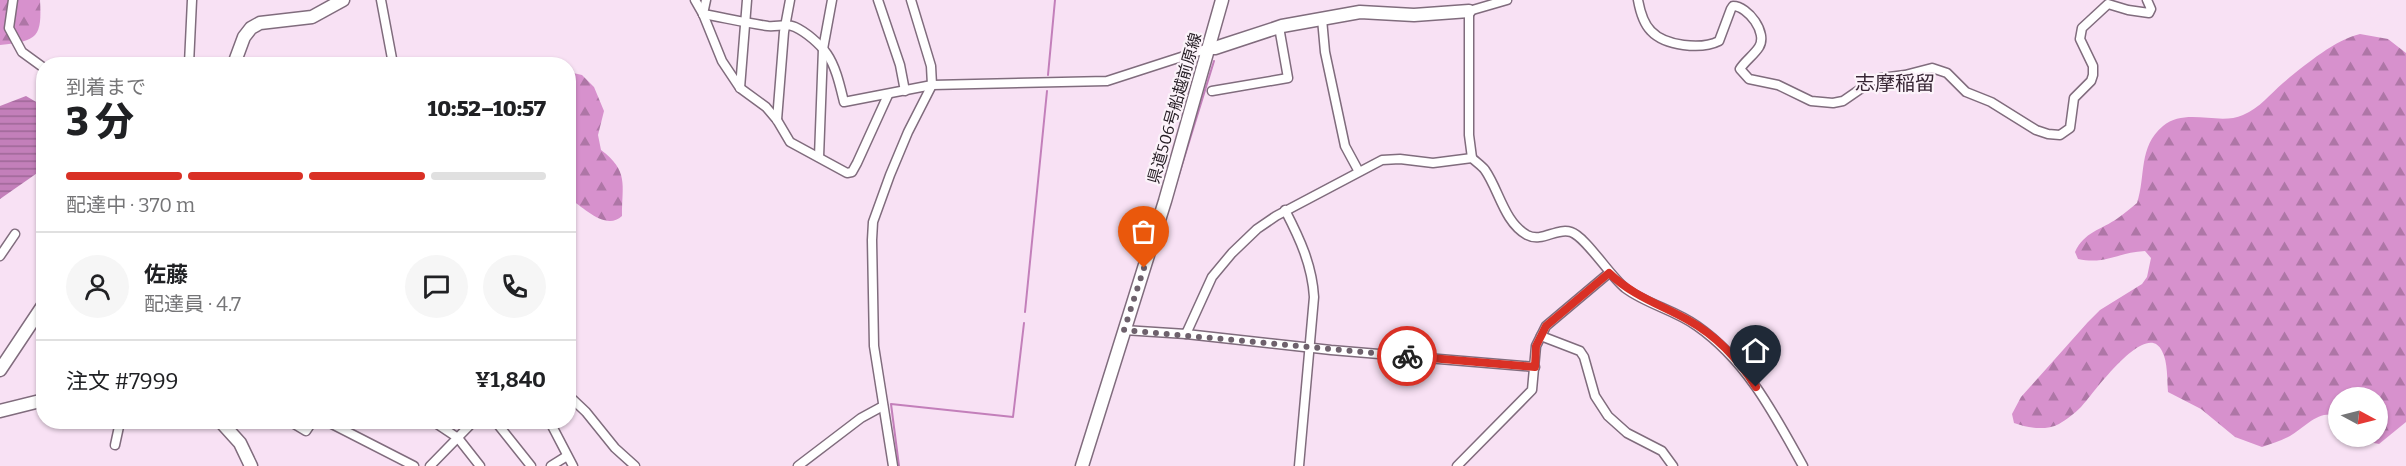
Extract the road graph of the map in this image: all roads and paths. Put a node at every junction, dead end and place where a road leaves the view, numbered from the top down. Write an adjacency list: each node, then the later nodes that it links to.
1 (14, 0): 27 (street)
2 (192, 0): 24 (street)
3 (343, 0): 25 (street)
4 (381, 0): 26 (street)
5 (695, 0): 17 (street)
6 (706, 0): 17 (street)
7 (747, 0): 19 (street)
8 (790, 0): 20 (street)
9 (832, 0): 23 (street)
10 (878, 0): 30 (street)
11 (911, 0): 28 (street)
12 (1222, 0): 22 (street, 県道506号船越前原線)
13 (1504, 0): 16 (street)
14 (1638, 0): 15 (street)
15 (2147, 0)
16 (1469, 11): 18 (street); 35 (street)
17 (703, 14): 19 (street); 29 (street)
18 (1322, 20): 21 (street); 36 (street)
19 (744, 22): 20 (street); 29 (street)
20 (786, 25): 23 (street); 33 (street)
21 (1278, 27): 22 (street); 31 (street)
22 (1209, 48): 28 (street); 42 (street, 県道506号船越前原線)
23 (823, 49): 32 (street); 34 (street)
24 (189, 57)
25 (237, 57)
26 (392, 57)
27 (36, 62)
28 (932, 85): 30 (street); 50 (street)
29 (740, 88): 33 (street)
30 (905, 91): 32 (street)
31 (1212, 91)
32 (888, 95): 34 (street)
33 (777, 120): 34 (street)
34 (819, 157)
35 (1472, 158): 36 (street); 40 (street)
36 (1359, 170): 37 (street)
37 (1286, 210): 43 (street); 45 (street)
38 (15, 234): 39 (street)
39 (0, 256)
40 (1609, 273): 44 (street); 76 (street)
41 (36, 316): 47 (street)
42 (1124, 330): 43 (street); 72 (street, 県道506号船越前原線)
43 (1186, 334): 45 (street)
44 (1541, 336): 46 (street); 75 (street)
45 (1309, 348): 46 (street); 73 (street)
46 (1535, 367): 74 (street)
47 (0, 370)
48 (36, 402): 51 (street)
49 (576, 403): 69 (street)
50 (883, 406): 70 (street); 71 (street)
51 (0, 411)
52 (119, 429): 60 (street)
53 (227, 429): 62 (street)
54 (347, 429): 63 (street)
55 (444, 429): 59 (street)
56 (466, 429): 59 (street)
57 (502, 429): 66 (street)
58 (554, 429): 61 (street)
59 (458, 438): 64 (street); 65 (street)
60 (116, 445)
61 (567, 456): 67 (street); 68 (street)
62 (251, 466)
63 (414, 466)
64 (430, 466)
65 (480, 466)
66 (531, 466)
67 (551, 466)
68 (573, 466)
69 (635, 466)
70 (798, 466)
71 (893, 466)
72 (1083, 466)
73 (1299, 466)
74 (1457, 466)
75 (1673, 466)
76 (1803, 466)

